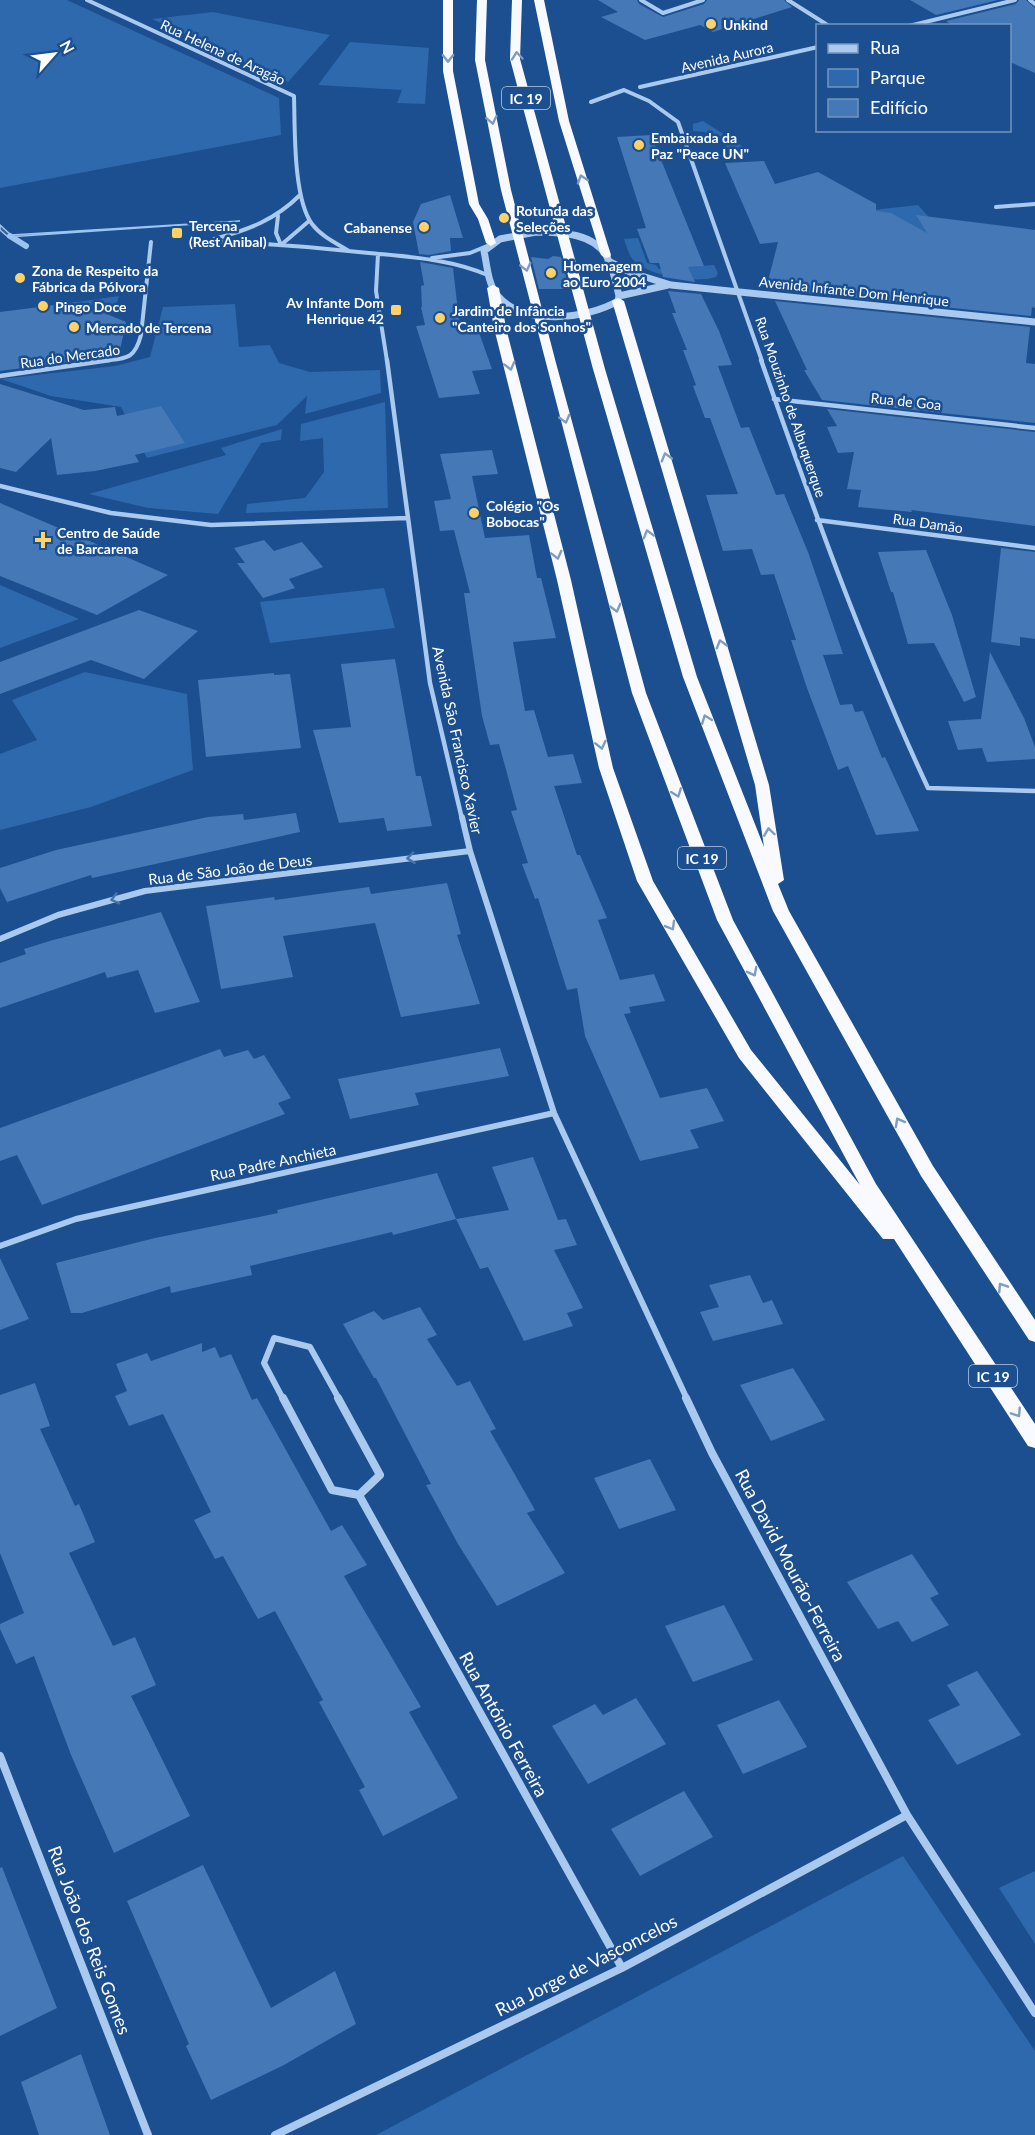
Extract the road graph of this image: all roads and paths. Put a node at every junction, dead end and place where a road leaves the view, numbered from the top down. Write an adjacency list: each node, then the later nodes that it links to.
1 (87, 0): 17 (street, Rua Helena de Aragão)
2 (448, 0): 23 (highway, one-way to 23)
3 (482, 0): 47 (highway, IC 19, one-way to 47)
4 (517, 0): 43 (highway, IC 19, one-way to 4)
5 (539, 0): 27 (highway, one-way to 5)
6 (641, 0): 7 (street)
7 (703, 0)
8 (788, 0): 12 (street)
9 (1015, 0): 13 (street)
10 (1030, 0): 11 (street)
11 (1035, 4)
12 (826, 24)
13 (917, 24)
14 (816, 47): 15 (street, Avenida Aurora)
15 (640, 87)
16 (591, 102): 31 (street, Rua Mouzinho de Albuquerque)
17 (300, 195): 20 (street); 21 (street, Rua Helena de Aragão)
18 (1035, 204): 19 (street)
19 (996, 207)
20 (278, 216): 24 (street); 24 (street)
21 (309, 221): 24 (street); 25 (street)
22 (151, 242): 34 (street, Rua do Mercado)
23 (489, 244): 27 (street); 28 (street); 29 (street)
24 (281, 245): 25 (street)
25 (349, 251): 26 (street)
26 (378, 254): 28 (street); 38 (street, Avenida São Francisco Xavier)
27 (607, 258): 30 (street, Avenida Infante Dom Henrique); 32 (street)
28 (422, 259): 29 (street)
29 (492, 282): 32 (street); 47 (highway, one-way to 47)
30 (670, 285): 31 (street, Avenida Infante Dom Henrique); 32 (street, Avenida Infante Dom Henrique)
31 (736, 290): 33 (street, Avenida Infante Dom Henrique); 35 (street, Rua Mouzinho de Albuquerque)
32 (619, 298): 43 (highway, one-way to 32)
33 (1035, 322)
34 (0, 376)
35 (774, 399): 36 (street, Rua de Goa); 39 (street, Rua Mouzinho de Albuquerque)
36 (1035, 428)
37 (0, 486): 38 (street)
38 (407, 518): 42 (street, Avenida São Francisco Xavier)
39 (818, 520): 40 (street, Rua Damão); 41 (street, Rua Mouzinho de Albuquerque)
40 (1035, 548)
41 (1035, 791)
42 (470, 851): 44 (street, Rua de São João de Deus, one-way to 44); 45 (street, Avenida São Francisco Xavier)
43 (781, 911): 48 (highway, IC 19, one-way to 43)
44 (0, 939)
45 (554, 1113): 46 (street, Rua Padre Anchieta); 52 (street, Rua David Mourão-Ferreira)
46 (0, 1246)
47 (951, 1312): 49 (highway, IC 19, one-way to 49)
48 (1035, 1335)
49 (1035, 1440)
50 (359, 1495): 50 (street); 53 (street, Rua António Ferreira)
51 (0, 1756): 55 (street, Rua João dos Reis Gomes)
52 (907, 1815): 53 (street, Rua Jorge de Vasconcelos); 54 (street, Rua David Mourão-Ferreira)
53 (622, 1968): 56 (street, Rua Jorge de Vasconcelos)
54 (1035, 2013)
55 (148, 2135)
56 (275, 2135)

